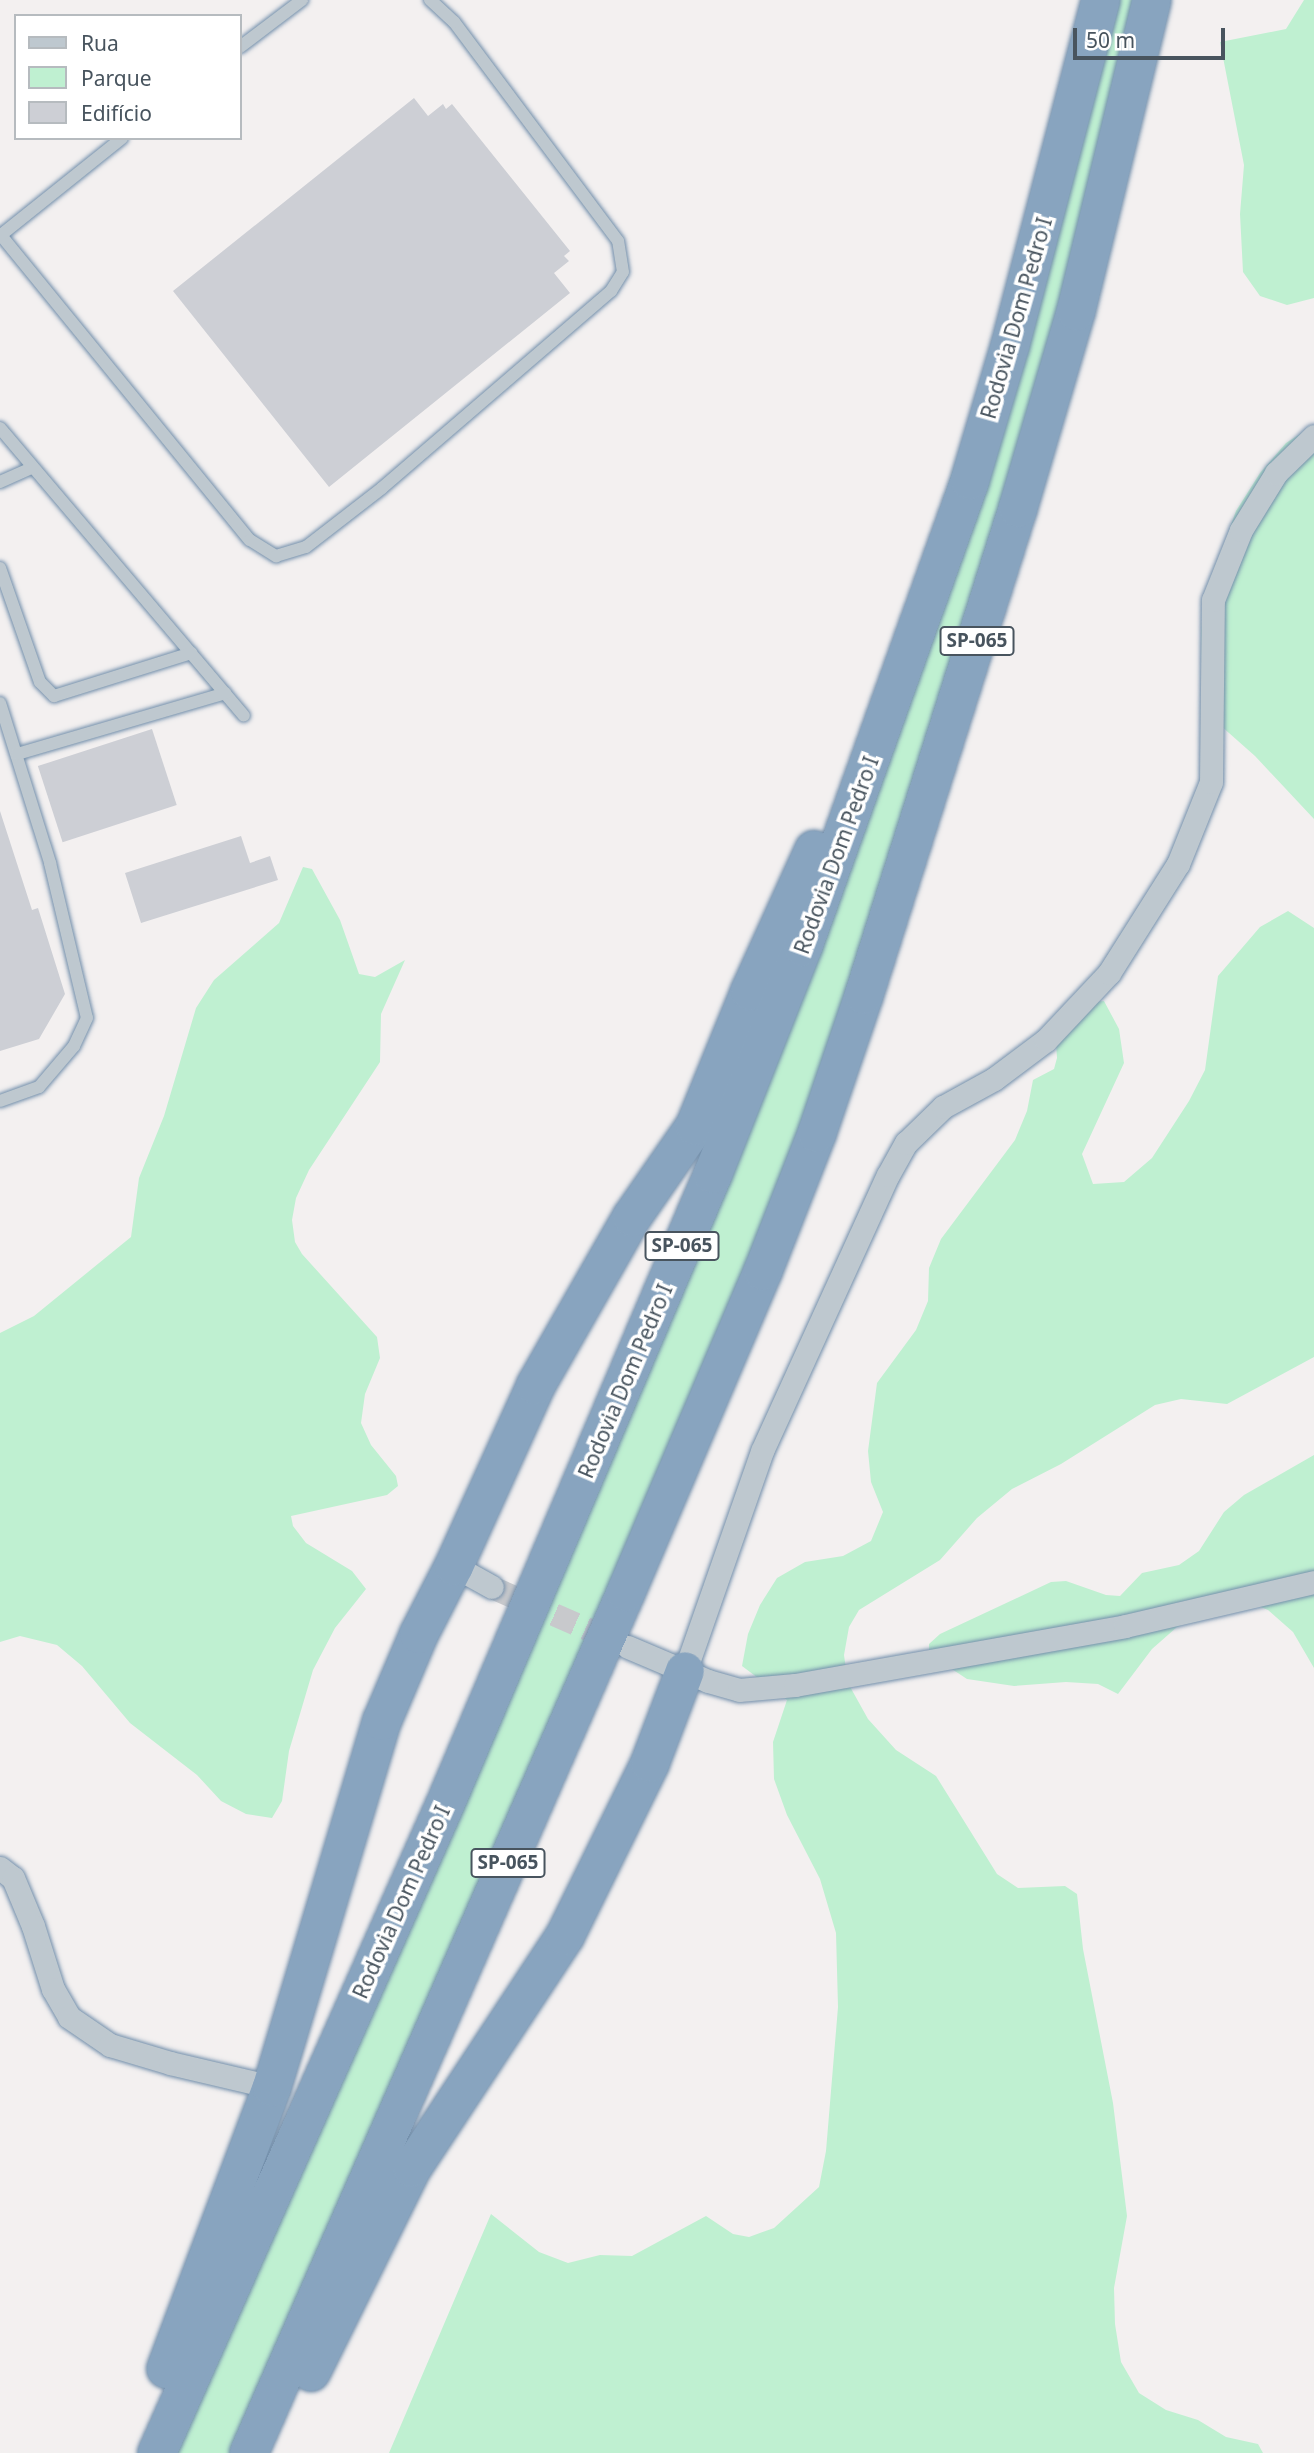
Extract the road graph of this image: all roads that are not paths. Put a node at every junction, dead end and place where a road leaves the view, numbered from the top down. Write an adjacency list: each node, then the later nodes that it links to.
1 (302, 0): 5 (lane)
2 (430, 0): 7 (lane)
3 (1101, 0): 11 (highway, Rodovia Dom Pedro I / SP-065)
4 (1152, 0): 29 (highway, SP-065)
5 (242, 45)
6 (119, 140): 7 (lane)
7 (0, 234)
8 (0, 428): 10 (lane)
9 (1314, 436): 24 (street)
10 (33, 467): 12 (lane); 14 (lane)
11 (970, 480): 20 (highway); 28 (highway, Rodovia Dom Pedro I / SP-065)
12 (0, 482)
13 (0, 568): 14 (lane)
14 (191, 653): 15 (lane)
15 (225, 693): 17 (lane); 18 (lane)
16 (0, 703): 18 (lane)
17 (244, 716)
18 (17, 754): 19 (lane)
19 (0, 1101)
20 (454, 1566): 22 (street); 26 (highway)
21 (1314, 1582): 24 (street)
22 (492, 1587)
23 (628, 1647): 24 (street)
24 (685, 1671): 30 (highway)
25 (0, 1868): 26 (street)
26 (272, 2087): 27 (highway)
27 (135, 2453)
28 (157, 2453)
29 (249, 2453)
30 (273, 2453)

